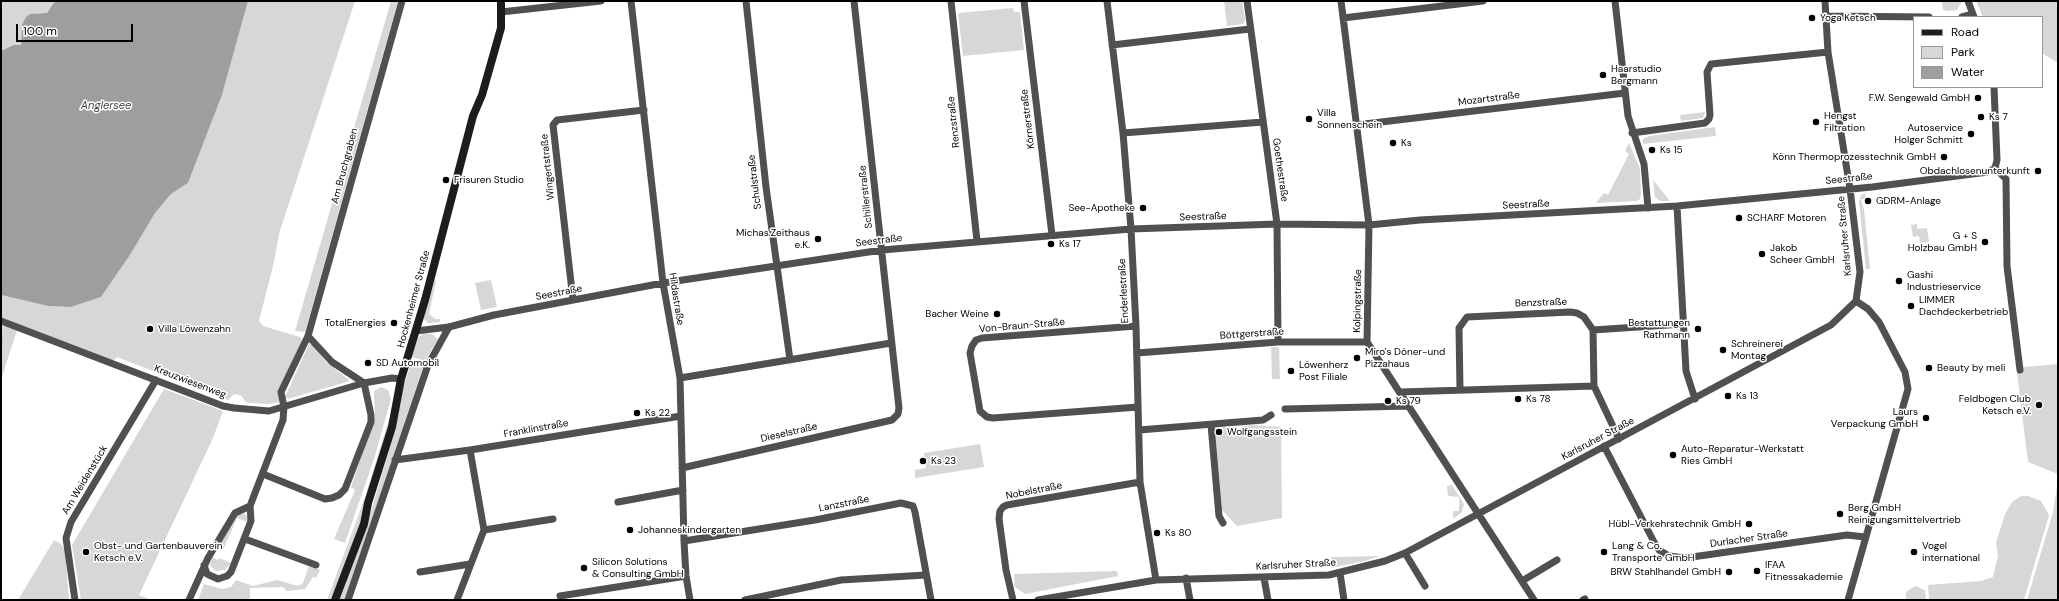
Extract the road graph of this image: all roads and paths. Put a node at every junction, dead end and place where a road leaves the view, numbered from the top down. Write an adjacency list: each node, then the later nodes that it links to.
1 (402, 1): 51 (street, Am Bruchgraben)
2 (501, 1): 16 (street, Hockenheimer Straße)
3 (601, 1): 16 (street)
4 (631, 1): 26 (street, Hildastraße)
5 (746, 1): 41 (street, Schulstraße)
6 (854, 1): 40 (street, Schillerstraße)
7 (951, 1): 39 (street, Renzstraße)
8 (1024, 1): 38 (street, Körnerstraße)
9 (1107, 1): 22 (street, Enderlestraße)
10 (1247, 1): 21 (street, Goethestraße)
11 (1341, 1): 20 (street, Kolpingstraße)
12 (1482, 1): 20 (street)
13 (1615, 1): 25 (street)
14 (1825, 1): 18 (street, Karlsruher Straße)
15 (1968, 1): 17 (street)
16 (501, 12): 50 (street, Hockenheimer Straße)
17 (1974, 15)
18 (1826, 16): 19 (street); 23 (street, Karlsruher Straße)
19 (1913, 17)
20 (1343, 18): 28 (street, Kolpingstraße)
21 (1250, 29): 22 (street); 27 (street, Goethestraße)
22 (1112, 45): 30 (street, Enderlestraße)
23 (1828, 52): 29 (street); 32 (street, Karlsruher Straße)
24 (1994, 88): 31 (street)
25 (1625, 93): 28 (street, Mozartstraße); 29 (street)
26 (644, 110): 42 (street, Hildastraße); 43 (street, Wingertstraße)
27 (1263, 122): 30 (street); 35 (street, Goethestraße)
28 (1356, 125): 36 (street, Kolpingstraße)
29 (1632, 132): 34 (street)
30 (1123, 133): 37 (street, Enderlestraße)
31 (1995, 168): 32 (street, Seestraße); 57 (street)
32 (1850, 189): 33 (street, Seestraße); 44 (street, Karlsruher Straße)
33 (1677, 206): 34 (street, Seestraße); 46 (street)
34 (1648, 208): 36 (street, Seestraße)
35 (1277, 224): 36 (street, Seestraße); 37 (street, Seestraße); 52 (street, Goethestraße)
36 (1369, 225): 53 (street, Kolpingstraße)
37 (1131, 229): 38 (street, Seestraße); 47 (street, Enderlestraße)
38 (1052, 235): 39 (street, Seestraße)
39 (977, 241): 40 (street, Seestraße)
40 (882, 250): 41 (street, Seestraße); 54 (street, Schillerstraße)
41 (776, 266): 42 (street, Seestraße); 56 (street, Schulstraße)
42 (663, 284): 43 (street, Seestraße); 58 (street, Hildastraße)
43 (573, 300): 48 (street, Seestraße)
44 (1856, 301): 65 (street, Karlsruher Straße); 89 (street)
45 (1, 321): 60 (street, Kreuzwiesenweg)
46 (1683, 324): 49 (street); 65 (street)
47 (1136, 326): 55 (street, Enderlestraße); 68 (street, Von-Braun-Straße)
48 (449, 327): 50 (street, Seestraße); 78 (street)
49 (1593, 330): 62 (street); 63 (street, Benzstraße)
50 (416, 331): 59 (street, Hockenheimer Straße)
51 (308, 336): 61 (street); 67 (street, Am Bruchgraben)
52 (1278, 342): 53 (street, Böttgerstraße); 55 (street, Böttgerstraße)
53 (1368, 342): 64 (street, Kolpingstraße)
54 (891, 343): 56 (street); 70 (street, Schillerstraße)
55 (1137, 353): 68 (street, Enderlestraße)
56 (790, 360): 58 (street)
57 (2020, 370)
58 (680, 378): 72 (street, Hildastraße)
59 (401, 379): 61 (street, Kreuzwiesenweg); 109 (street, Hockenheimer Straße)
60 (156, 380): 67 (street, Kreuzwiesenweg); 107 (street, Am Weidenstück)
61 (364, 384): 67 (street, Kreuzwiesenweg); 80 (street)
62 (1594, 386): 63 (street); 75 (street)
63 (1460, 390): 64 (street)
64 (1401, 392): 66 (street, Kolpingstraße)
65 (1695, 399): 75 (street, Karlsruher Straße)
66 (1409, 406): 69 (street); 85 (street, Kolpingstraße)
67 (284, 407): 80 (street, Am Bruchgraben)
68 (1138, 407): 74 (street, Enderlestraße)
69 (1285, 409)
70 (898, 414): 79 (street, Dieselstraße)
71 (1271, 415): 73 (street)
72 (681, 416): 77 (street, Franklinstraße); 79 (street, Hildastraße)
73 (1210, 425): 74 (street); 87 (street)
74 (1139, 430): 81 (street, Enderlestraße)
75 (1619, 439): 76 (street, Karlsruher Straße)
76 (1604, 446): 85 (street, Karlsruher Straße); 89 (street, Durlacher Straße)
77 (470, 450): 78 (street, Franklinstraße); 88 (street)
78 (395, 460): 110 (street)
79 (682, 468): 82 (street, Hildastraße)
80 (263, 474): 84 (street, Am Bruchgraben)
81 (1140, 482): 103 (street, Enderlestraße); 115 (street, Nobelstraße)
82 (683, 490): 83 (street); 91 (street, Hildastraße)
83 (618, 502)
84 (250, 506): 90 (street); 95 (street)
85 (1479, 514): 92 (street, Karlsruher Straße); 104 (street, Kolpingstraße)
86 (554, 519): 88 (street)
87 (1223, 523)
88 (484, 530): 94 (street)
89 (1865, 537): 121 (street)
90 (245, 539): 95 (street); 96 (street)
91 (684, 541): 99 (street, Lanzstraße); 100 (street, Hildastraße)
92 (1405, 553): 98 (street, Karlsruher Straße); 105 (street)
93 (1557, 560): 104 (street)
94 (470, 564): 97 (street); 111 (street)
95 (204, 565): 108 (street)
96 (316, 565)
97 (420, 572)
98 (1340, 573): 102 (street, Karlsruher Straße); 119 (street)
99 (926, 575): 113 (street); 114 (street, Lanzstraße)
100 (686, 576): 106 (street); 112 (street, Hildastraße)
101 (1186, 578): 102 (street, Karlsruher Straße); 103 (street, Karlsruher Straße); 117 (street)
102 (1264, 578): 118 (street)
103 (1156, 580): 116 (street, Karlsruher Straße)
104 (1522, 581): 120 (street, Kolpingstraße)
105 (1425, 586)
106 (560, 596)
107 (75, 600)
108 (189, 600)
109 (335, 600)
110 (348, 600)
111 (458, 600)
112 (690, 600)
113 (745, 600)
114 (931, 600)
115 (1013, 600)
116 (1038, 600)
117 (1190, 600)
118 (1268, 600)
119 (1344, 600)
120 (1534, 600)
121 (1848, 600)

